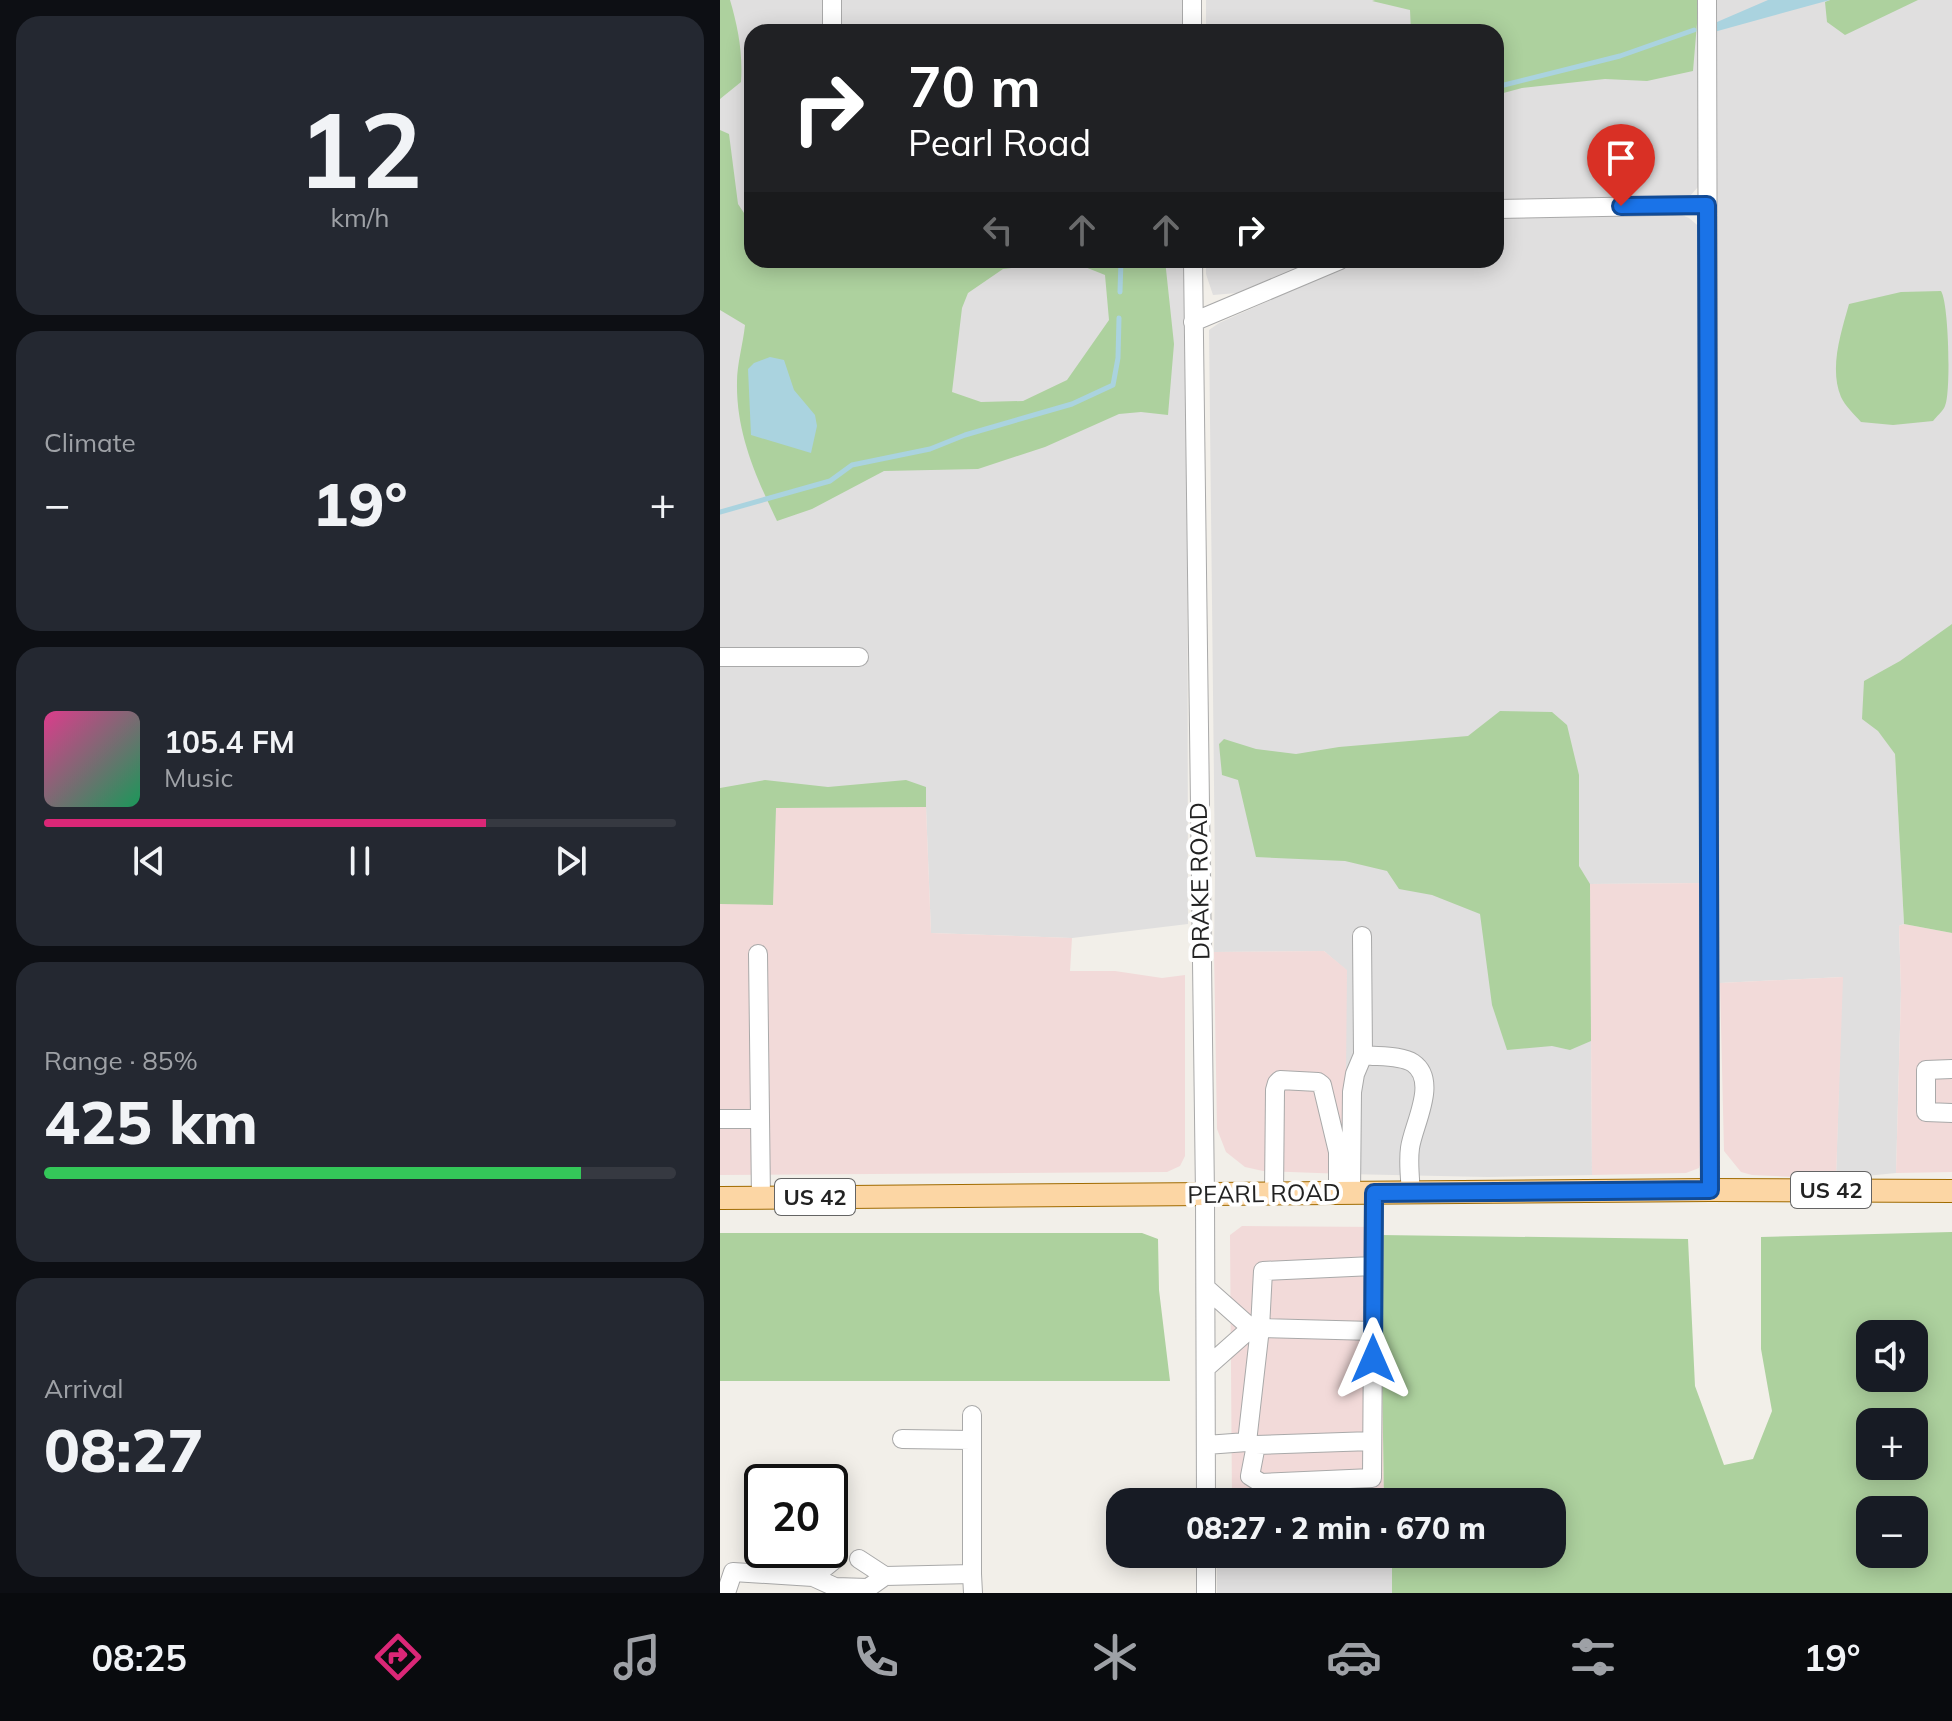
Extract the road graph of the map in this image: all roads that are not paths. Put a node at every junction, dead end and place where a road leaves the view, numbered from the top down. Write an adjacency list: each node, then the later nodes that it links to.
1 (832, 0): 4 (street)
2 (1192, 0): 5 (street)
3 (1707, 0): 6 (street)
4 (832, 24)
5 (1192, 24)
6 (1707, 205): 7 (street); 20 (street)
7 (1504, 209)
8 (1193, 268): 10 (street, DRAKE ROAD)
9 (1321, 268): 10 (street)
10 (1193, 322): 26 (street, DRAKE ROAD)
11 (720, 657): 12 (street)
12 (859, 657)
13 (1362, 936): 15 (street)
14 (758, 954): 19 (street)
15 (1363, 1055): 22 (street); 23 (street)
16 (1952, 1069): 17 (street)
17 (1952, 1113)
18 (720, 1119): 19 (street)
19 (760, 1119): 28 (street)
20 (1710, 1190): 21 (main road, PEARL ROAD / US 42); 22 (main road, PEARL ROAD / US 42)
21 (1952, 1191)
22 (1411, 1192): 24 (main road, PEARL ROAD / US 42)
23 (1345, 1193): 24 (main road, PEARL ROAD / US 42); 25 (main road, PEARL ROAD / US 42); 25 (street)
24 (1374, 1193): 29 (street)
25 (1274, 1194): 26 (main road, PEARL ROAD / US 42)
26 (1205, 1195): 28 (main road, PEARL ROAD / US 42); 30 (street, DRAKE ROAD)
27 (720, 1198): 28 (main road, PEARL ROAD / US 42)
28 (761, 1198)
29 (1373, 1266): 31 (street); 32 (street)
30 (1206, 1288): 31 (street); 33 (street, DRAKE ROAD)
31 (1256, 1328): 32 (street); 33 (street); 38 (street)
32 (1373, 1331): 37 (street)
33 (1207, 1367): 39 (street, DRAKE ROAD)
34 (972, 1415): 36 (street)
35 (902, 1439): 36 (street)
36 (971, 1440): 44 (street)
37 (1372, 1441): 38 (street); 38 (street)
38 (1251, 1444): 39 (street)
39 (1206, 1445): 40 (street, DRAKE ROAD)
40 (1206, 1488)
41 (859, 1559): 45 (street)
42 (824, 1568): 46 (street)
43 (1206, 1568): 49 (street)
44 (972, 1574): 45 (street); 48 (street)
45 (885, 1576): 46 (street)
46 (813, 1577): 47 (street)
47 (726, 1593)
48 (973, 1593)
49 (1206, 1593)

